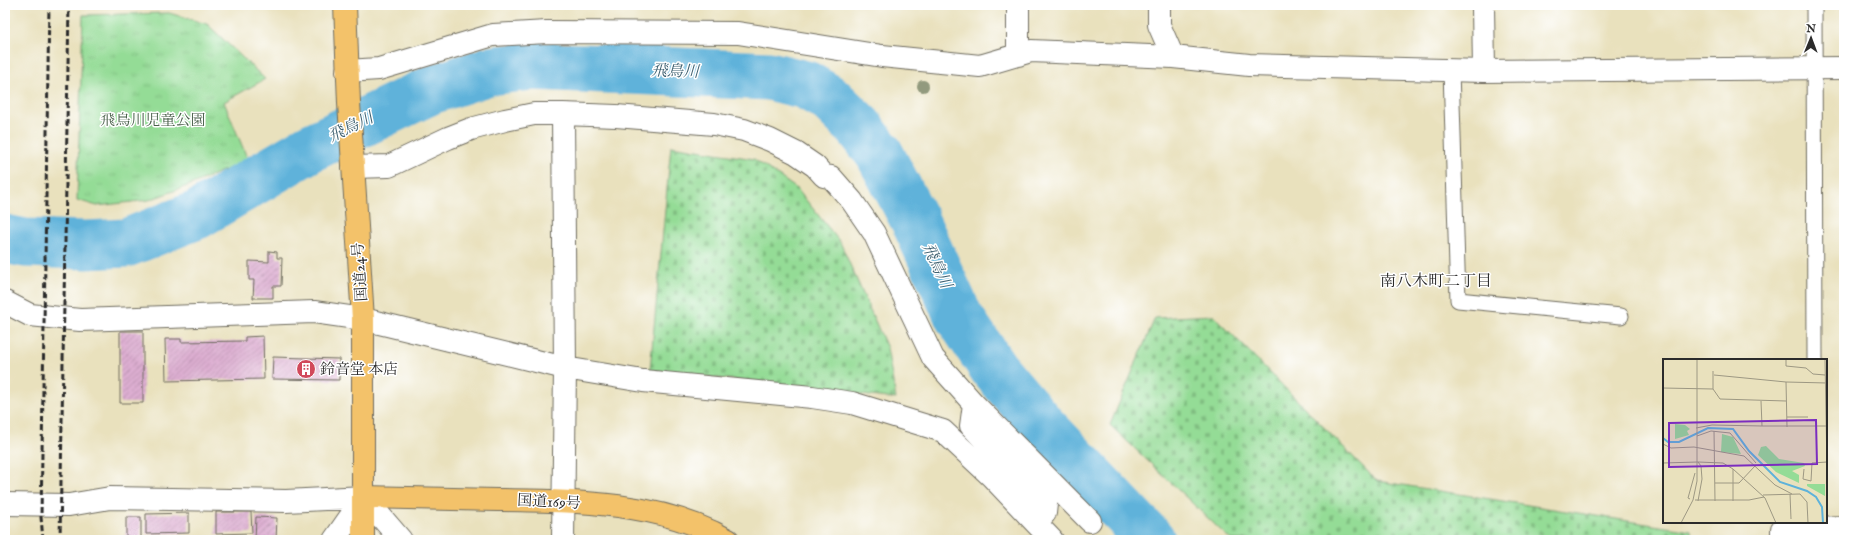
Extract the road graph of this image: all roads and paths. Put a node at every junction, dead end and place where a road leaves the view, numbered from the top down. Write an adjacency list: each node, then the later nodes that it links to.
1 (345, 5): 11 (highway, 国道24号)
2 (1018, 5): 6 (street)
3 (1159, 5): 7 (street)
4 (1483, 5): 12 (street)
5 (1814, 5): 8 (lane)
6 (1018, 55): 7 (street); 11 (street)
7 (1173, 57): 10 (street)
8 (1814, 68): 9 (street); 12 (street); 18 (lane)
9 (1844, 68)
10 (1451, 70): 12 (street); 16 (lane)
11 (347, 71): 14 (highway, 国道24号)
12 (1484, 71)
13 (563, 114): 14 (street); 19 (street); 20 (street)
14 (352, 162): 17 (highway, 国道24号)
15 (5, 302): 17 (street)
16 (1621, 316)
17 (362, 319): 19 (street); 21 (highway, 国道24号)
18 (1815, 359)
19 (565, 368): 22 (street); 25 (street)
20 (974, 404): 24 (street); 25 (street)
21 (364, 497): 22 (highway, 国道169号); 23 (street); 28 (street); 29 (highway, 国道24号); 30 (street)
22 (563, 501): 31 (street); 32 (highway, 国道169号)
23 (5, 504)
24 (1090, 522)
25 (1036, 523): 33 (street)
26 (1815, 524): 27 (street); 34 (street)
27 (1844, 527)
28 (334, 540)
29 (363, 540)
30 (401, 540)
31 (563, 540)
32 (728, 540)
33 (1052, 540)
34 (1782, 540)

